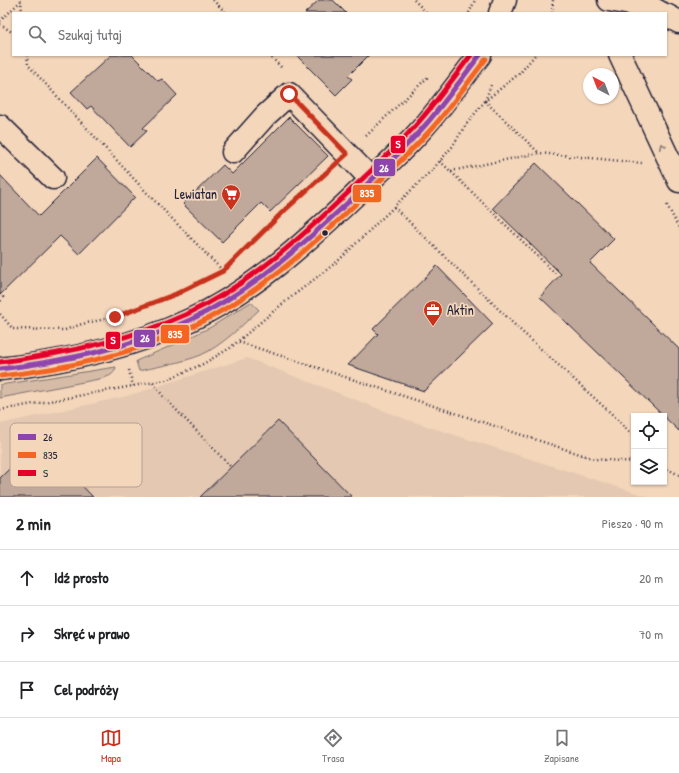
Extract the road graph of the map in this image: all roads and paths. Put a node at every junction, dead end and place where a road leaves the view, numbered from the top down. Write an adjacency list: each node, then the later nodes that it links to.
1 (213, 0): 10 (path)
2 (414, 0): 11 (path)
3 (475, 0): 12 (path)
4 (505, 0): 13 (street)
5 (553, 0): 14 (path)
6 (602, 0): 15 (street)
7 (609, 0): 16 (street)
8 (21, 1): 9 (path); 18 (path)
9 (22, 12)
10 (225, 12)
11 (426, 12)
12 (469, 12)
13 (500, 12)
14 (552, 12)
15 (606, 12)
16 (660, 12)
17 (667, 16): 19 (street)
18 (0, 21)
19 (679, 22)
20 (0, 24): 21 (path)
21 (12, 32)
22 (27, 56): 38 (path)
23 (479, 56): 35 (street)
24 (534, 56): 29 (path)
25 (620, 56): 36 (street, one-way to 25)
26 (433, 73): 30 (path)
27 (0, 126): 34 (street)
28 (232, 152): 30 (street)
29 (539, 153): 32 (path); 33 (path)
30 (347, 154): 35 (street); 38 (path)
31 (440, 161): 33 (path)
32 (647, 164)
33 (451, 171): 39 (path)
34 (52, 178)
35 (371, 179): 44 (street)
36 (679, 181)
37 (394, 207): 46 (path)
38 (223, 271): 42 (path)
39 (555, 274)
40 (0, 294): 41 (path)
41 (0, 302)
42 (0, 314)
43 (238, 342): 47 (path)
44 (0, 369)
45 (152, 383): 48 (path)
46 (631, 434)
47 (631, 462)
48 (231, 467)
49 (667, 469): 50 (path)
50 (679, 475)

